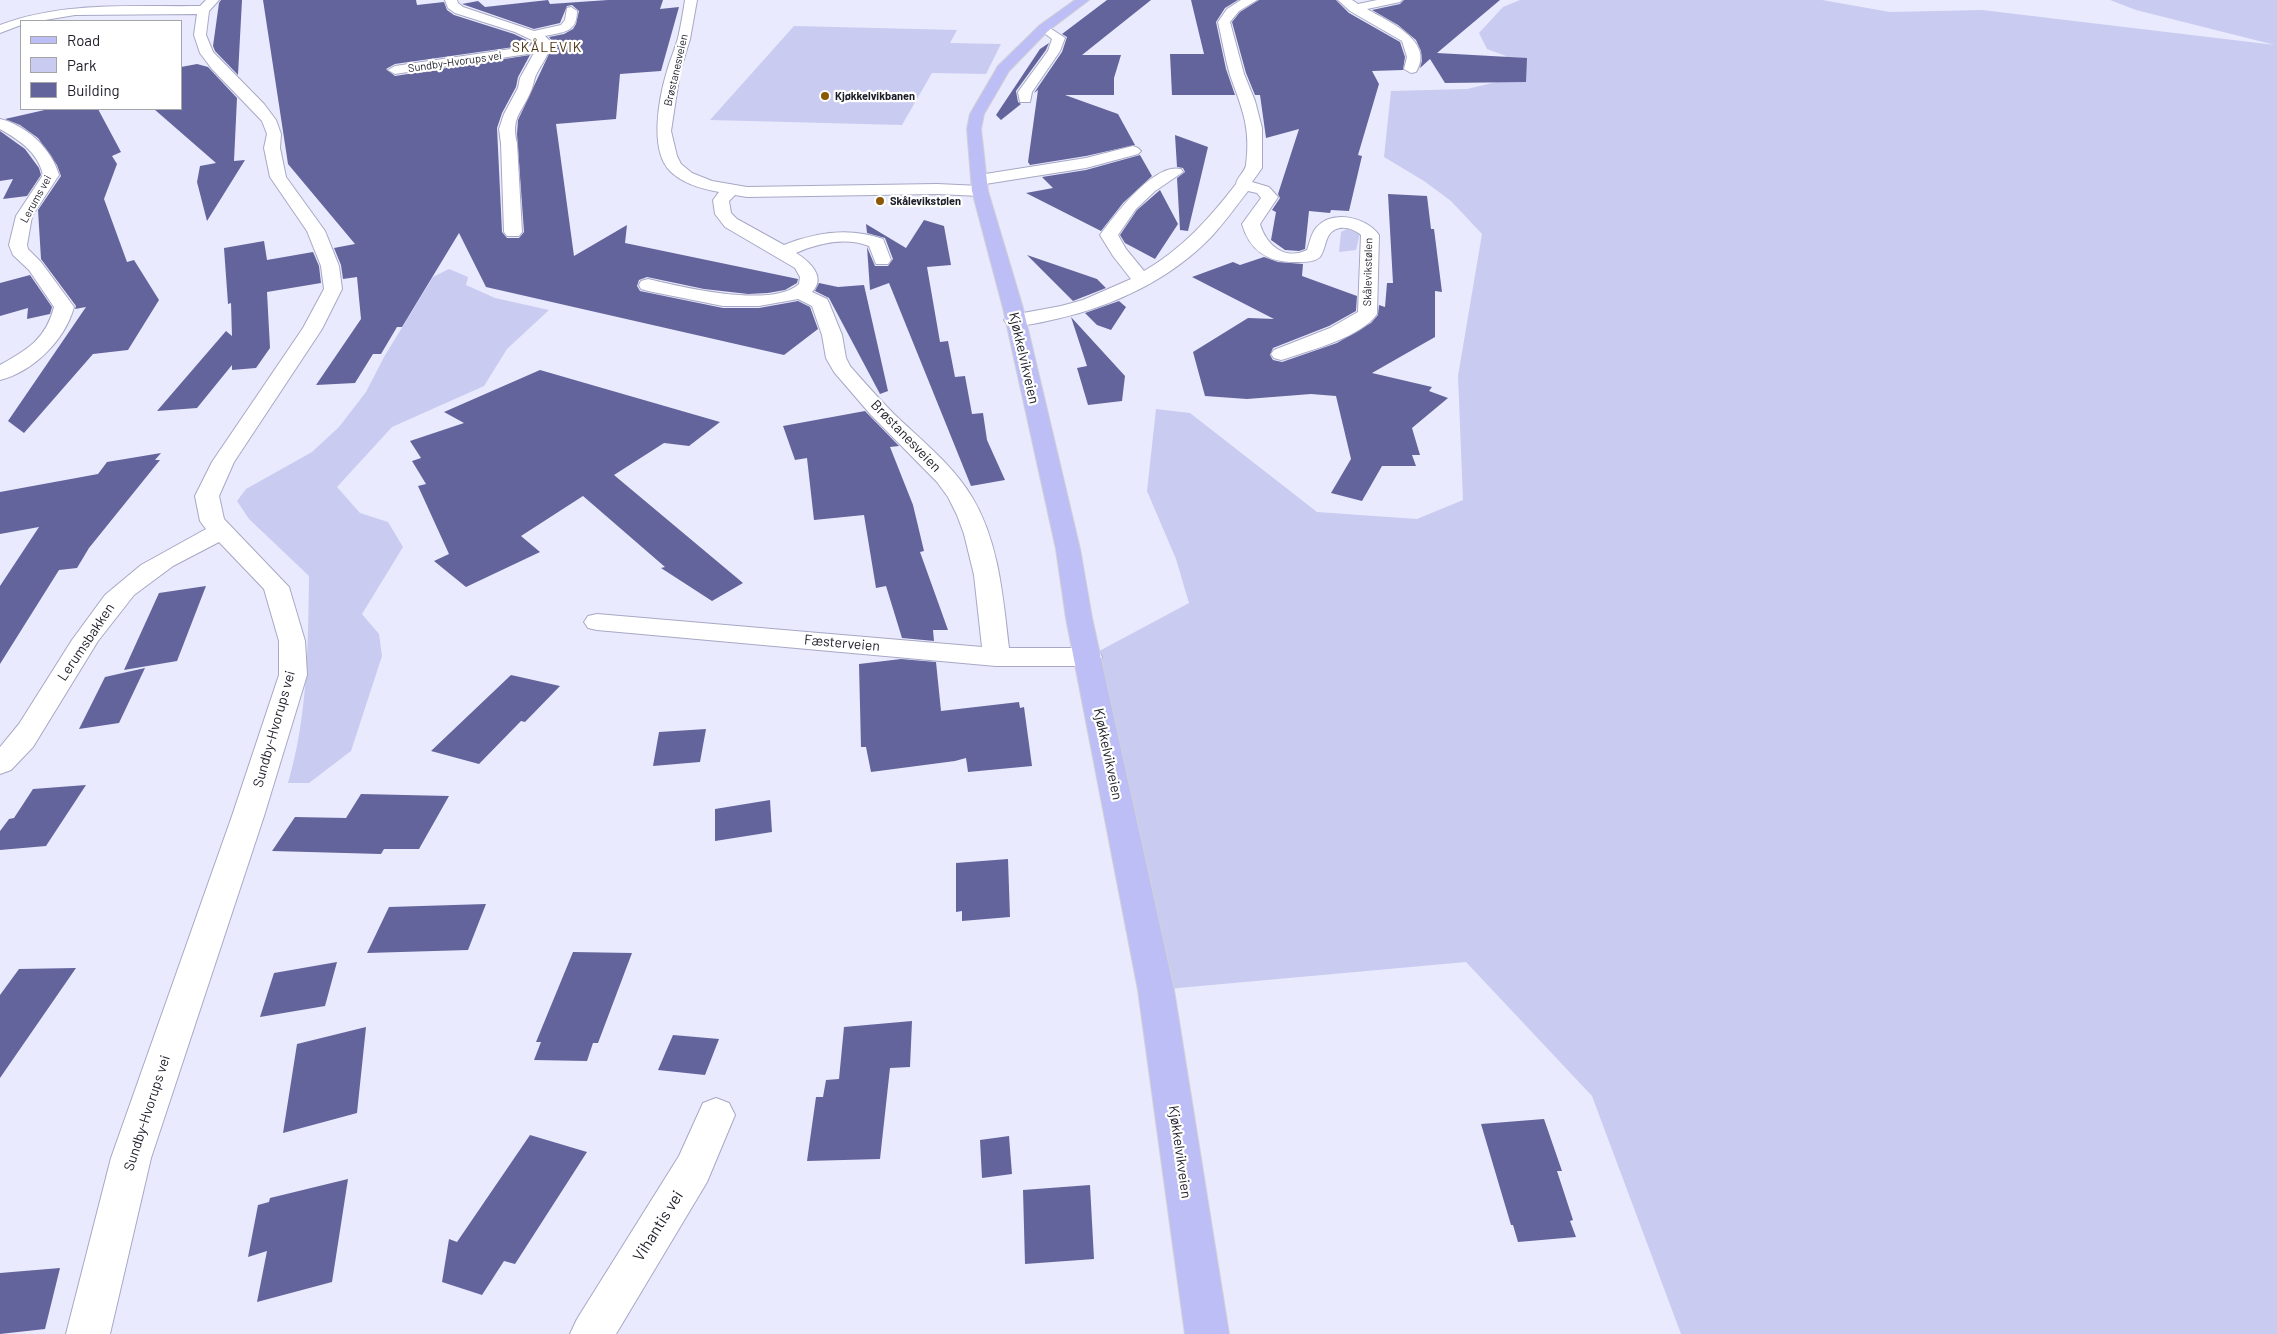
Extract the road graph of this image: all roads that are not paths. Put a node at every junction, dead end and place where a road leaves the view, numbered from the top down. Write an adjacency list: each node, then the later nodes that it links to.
1 (67, 0): 10 (street)
2 (451, 0): 16 (street)
3 (691, 0): 26 (street, Brøstanesveien)
4 (1083, 0): 14 (main road, Kjøkkelvikveien)
5 (1251, 0): 7 (street)
6 (1396, 0): 8 (street)
7 (1233, 4): 24 (street)
8 (1349, 4): 18 (street)
9 (208, 5): 10 (street); 36 (street, Sundby-Hvorups vei)
10 (75, 11): 12 (street)
11 (571, 11): 16 (street)
12 (26, 20)
13 (20, 21): 15 (street)
14 (1044, 28): 20 (street); 25 (main road, Kjøkkelvikveien)
15 (0, 29)
16 (535, 36): 17 (street)
17 (544, 48): 19 (street, Sundby-Hvorups vei); 27 (street)
18 (1412, 69)
19 (395, 70)
20 (1025, 99)
21 (0, 122): 35 (street, Lerums vei)
22 (1133, 151): 25 (street)
23 (1175, 172): 30 (street)
24 (1244, 185): 30 (street); 34 (street, Skålevikstølen)
25 (980, 186): 26 (street, Brøstanesveien); 33 (main road, Kjøkkelvikveien)
26 (730, 190): 28 (street)
27 (513, 232)
28 (783, 252): 29 (street); 32 (street)
29 (882, 260)
30 (1144, 280): 33 (street)
31 (648, 285): 32 (street)
32 (800, 293): 38 (street, Brøstanesveien)
33 (1014, 320): 39 (main road, Kjøkkelvikveien)
34 (1281, 354)
35 (0, 374)
36 (222, 530): 40 (street, Lerumsbakken); 42 (street, Sundby-Hvorups vei)
37 (597, 622): 38 (street, Fæsterveien)
38 (996, 657): 39 (street, Fæsterveien)
39 (1088, 657): 44 (main road, Kjøkkelvikveien)
40 (0, 763)
41 (716, 1115): 43 (street, Vihantis vei)
42 (88, 1334)
43 (592, 1334)
44 (1207, 1334)

